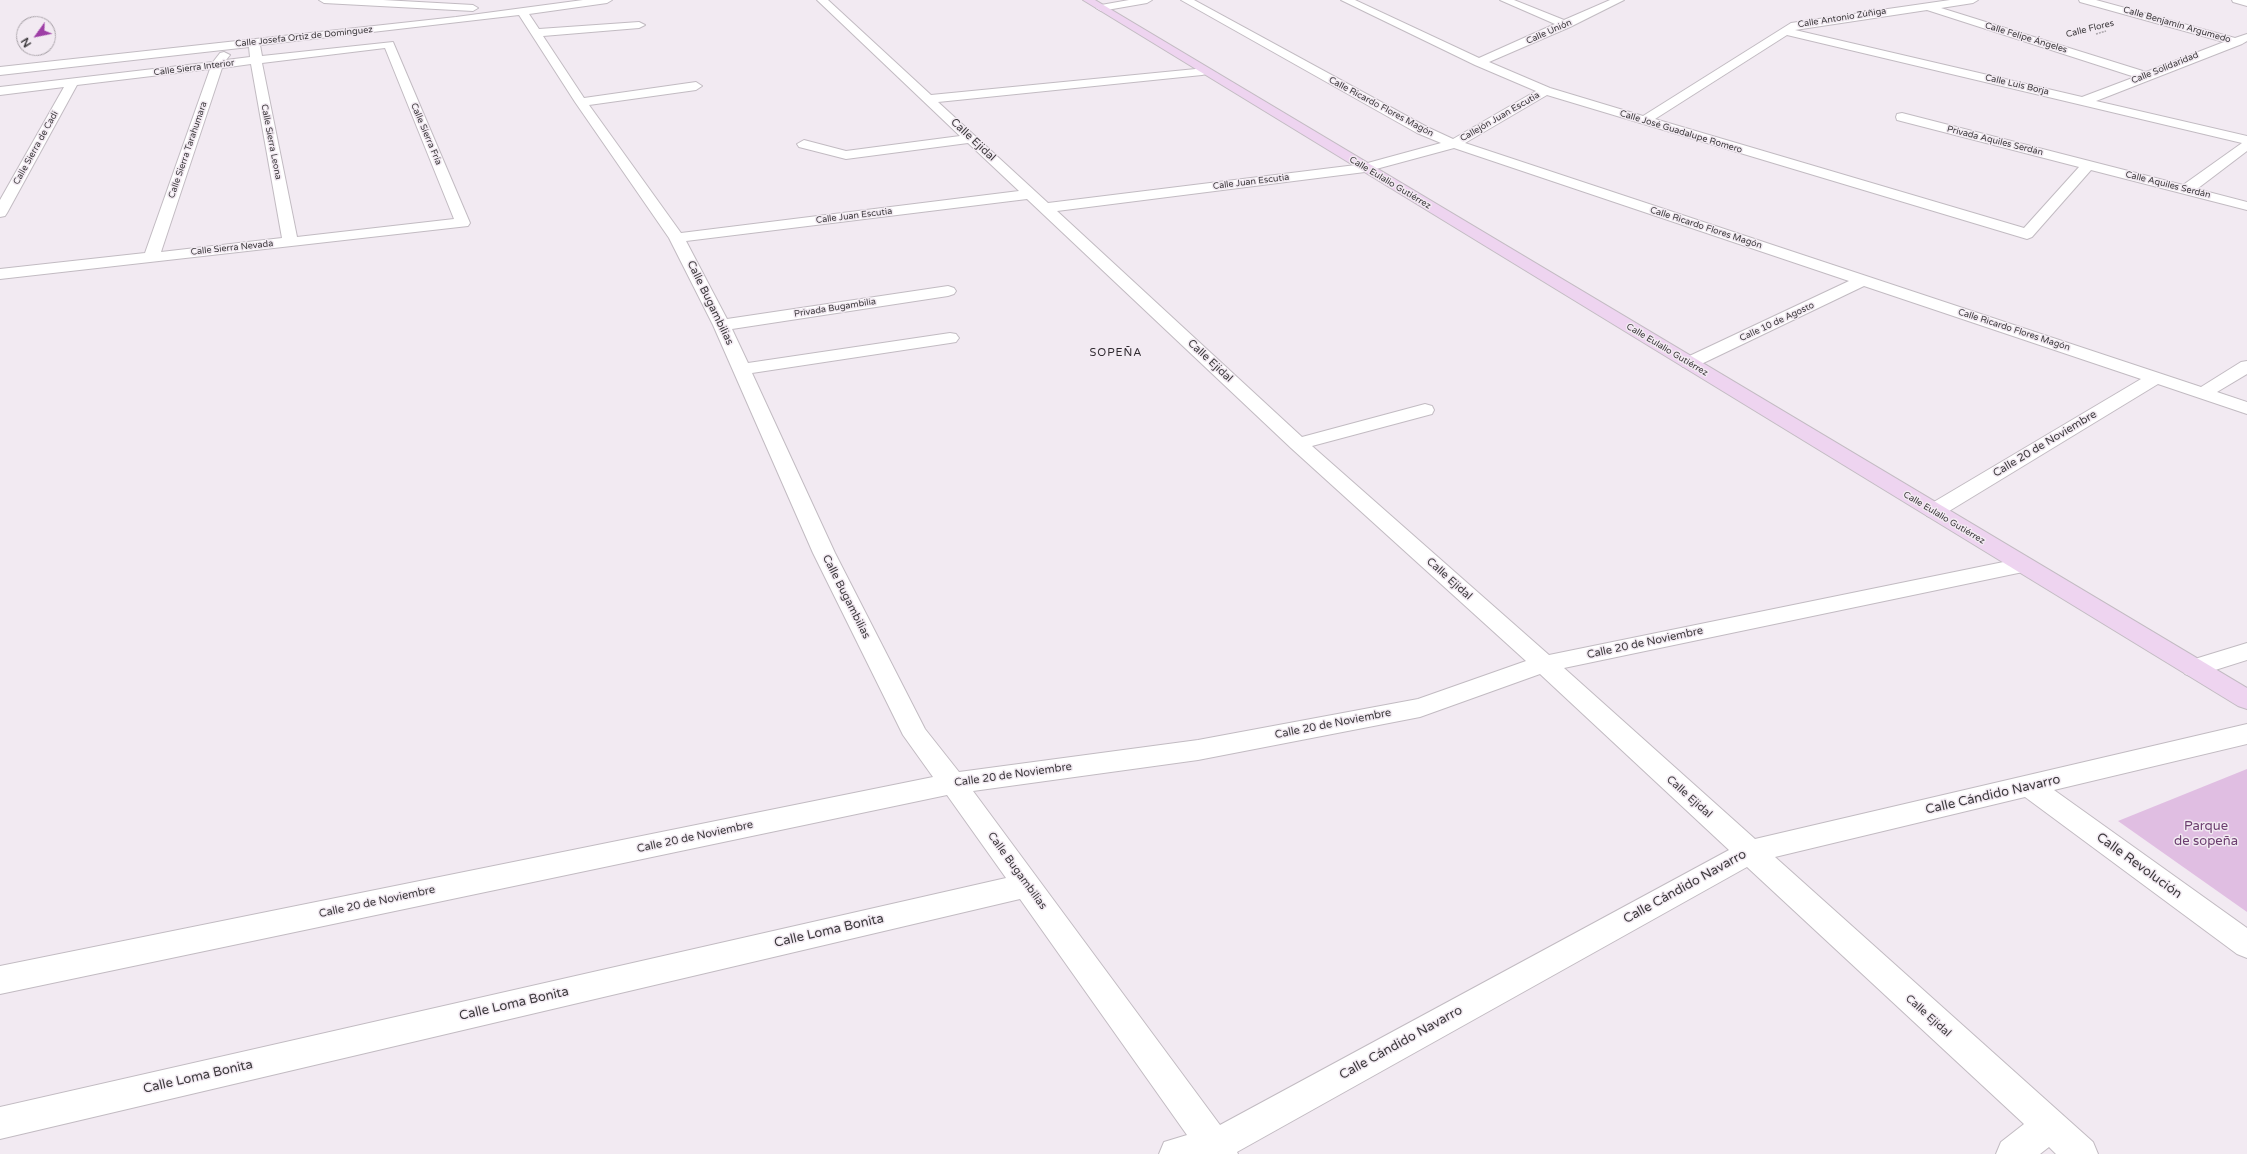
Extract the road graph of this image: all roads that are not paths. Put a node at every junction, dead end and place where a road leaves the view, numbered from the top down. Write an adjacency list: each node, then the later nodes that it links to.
1 (324, 0): 15 (street)
2 (607, 0): 17 (street, Calle Josefa Ortiz de Domínguez)
3 (822, 0): 39 (street, Calle Ejidal)
4 (1147, 0): 14 (street)
5 (1186, 0): 47 (street, Calle Ricardo Flores Magón)
6 (1346, 0): 30 (street, Calle José Guadalupe Romero)
7 (1505, 0): 20 (street)
8 (1619, 0): 20 (street, Calle Unión)
9 (1905, 0): 16 (street, Calle Felipe Ángeles)
10 (1973, 0): 16 (street, Calle Antonio Zúñiga)
11 (2084, 0): 24 (street, Calle Benjamín Argumedo)
12 (2237, 0): 13 (street)
13 (2247, 3)
14 (1094, 4): 32 (street, Calle Eulalio Gutiérrez)
15 (417, 5): 17 (street); 18 (street)
16 (1923, 6): 21 (street, Calle Antonio Zúñiga); 34 (street, Calle Felipe Ángeles)
17 (521, 10): 18 (street, Calle Josefa Ortiz de Domínguez); 22 (street, Calle Bugambilias)
18 (430, 23): 25 (street, Calle Josefa Ortiz de Domínguez)
19 (639, 25): 22 (street)
20 (1566, 25): 30 (street, Calle Unión)
21 (1786, 31): 40 (street, Calle Luis Borja); 43 (street, Calle Antonio Zúñiga)
22 (536, 33): 41 (street, Calle Bugambilias)
23 (2247, 37): 24 (street, Calle Solidaridad)
24 (2234, 41): 27 (street, Calle Benjamín Argumedo); 34 (street, Calle Solidaridad)
25 (255, 43): 28 (street, Calle Josefa Ortiz de Domínguez); 29 (street, Calle Sierra Leona)
26 (389, 44): 29 (street, Calle Sierra Interior); 55 (street, Calle Sierra Fría)
27 (2247, 45)
28 (230, 46): 31 (street, Calle Sierra Tarahumara); 33 (street, Calle Josefa Ortiz de Domínguez)
29 (256, 60): 31 (street, Calle Sierra Interior); 57 (street, Calle Sierra Leona)
30 (1479, 62): 38 (street, Calle José Guadalupe Romero)
31 (217, 65): 35 (street, Calle Sierra Interior); 58 (street, Calle Sierra Tarahumara)
32 (1202, 71): 39 (street); 50 (street, Calle Eulalio Gutiérrez)
33 (0, 72)
34 (2146, 76): 40 (street, Calle Solidaridad)
35 (72, 83): 37 (street, Calle Sierra Interior); 54 (street, Calle Sierra de Cadi)
36 (696, 86): 41 (street)
37 (0, 91)
38 (1546, 91): 43 (street, Calle José Guadalupe Romero); 47 (street, Callejón Juan Escutia)
39 (928, 99): 44 (street, Calle Ejidal)
40 (2084, 101): 45 (street, Calle Luis Borja)
41 (581, 102): 56 (street, Calle Bugambilias)
42 (1902, 117): 49 (street, Privada Aquiles Serdán)
43 (1643, 121): 49 (street, Calle José Guadalupe Romero)
44 (971, 138): 46 (street); 52 (street, Calle Ejidal)
45 (2247, 140)
46 (804, 144)
47 (1454, 144): 50 (street, Calle Juan Escutia); 60 (street, Calle Ricardo Flores Magón)
48 (2247, 145): 51 (street)
49 (2088, 165): 51 (street, Calle Aquiles Serdán)
50 (1365, 168): 52 (street, Calle Juan Escutia); 64 (street, Calle Eulalio Gutiérrez)
51 (2186, 190): 53 (street, Calle Aquiles Serdán)
52 (1038, 201): 56 (street, Calle Juan Escutia); 71 (street, Calle Ejidal)
53 (2247, 206)
54 (0, 213)
55 (463, 223): 57 (street, Calle Sierra Nevada)
56 (677, 238): 62 (street, Calle Bugambilias)
57 (290, 242): 58 (street, Calle Sierra Nevada)
58 (152, 256): 59 (street, Calle Sierra Nevada)
59 (0, 274)
60 (1864, 280): 64 (street, Calle 10 de Agosto); 67 (street, Calle Ricardo Flores Magón)
61 (948, 291): 62 (street, Privada Bugambilia)
62 (722, 325): 66 (street, Calle Bugambilias)
63 (950, 338): 66 (street)
64 (1689, 363): 72 (street, Calle Eulalio Gutiérrez)
65 (2247, 366): 68 (street)
66 (741, 369): 79 (street, Calle Bugambilias)
67 (2155, 378): 68 (street, Calle Ricardo Flores Magón); 72 (street, Calle 20 de Noviembre)
68 (2203, 393): 69 (street, Calle Ricardo Flores Magón)
69 (2247, 408)
70 (1425, 410): 71 (street)
71 (1298, 444): 75 (street, Calle Ejidal)
72 (1934, 511): 73 (street, Calle Eulalio Gutiérrez)
73 (2023, 565): 75 (street, Calle 20 de Noviembre); 76 (street, Calle Eulalio Gutiérrez)
74 (2247, 651): 76 (street)
75 (1544, 664): 79 (street, Calle 20 de Noviembre); 81 (street, Calle Ejidal)
76 (2192, 668): 77 (street, Calle Eulalio Gutiérrez)
77 (2247, 700)
78 (2247, 734): 80 (street, Calle Cándido Navarro)
79 (953, 783): 82 (street, Calle Bugambilias); 84 (street, Calle 20 de Noviembre)
80 (2030, 787): 81 (street, Calle Cándido Navarro); 83 (street, Calle Revolución)
81 (1749, 852): 86 (street, Calle Ejidal); 87 (street, Calle Cándido Navarro)
82 (1027, 885): 85 (street, Calle Loma Bonita); 87 (street, Calle Bugambilias)
83 (2247, 945)
84 (0, 980)
85 (0, 1123)
86 (2049, 1126): 89 (street); 90 (street, Calle Ejidal)
87 (1218, 1150): 88 (street, Calle Cándido Navarro)
88 (1176, 1154)
89 (2013, 1154)
90 (2081, 1154)

